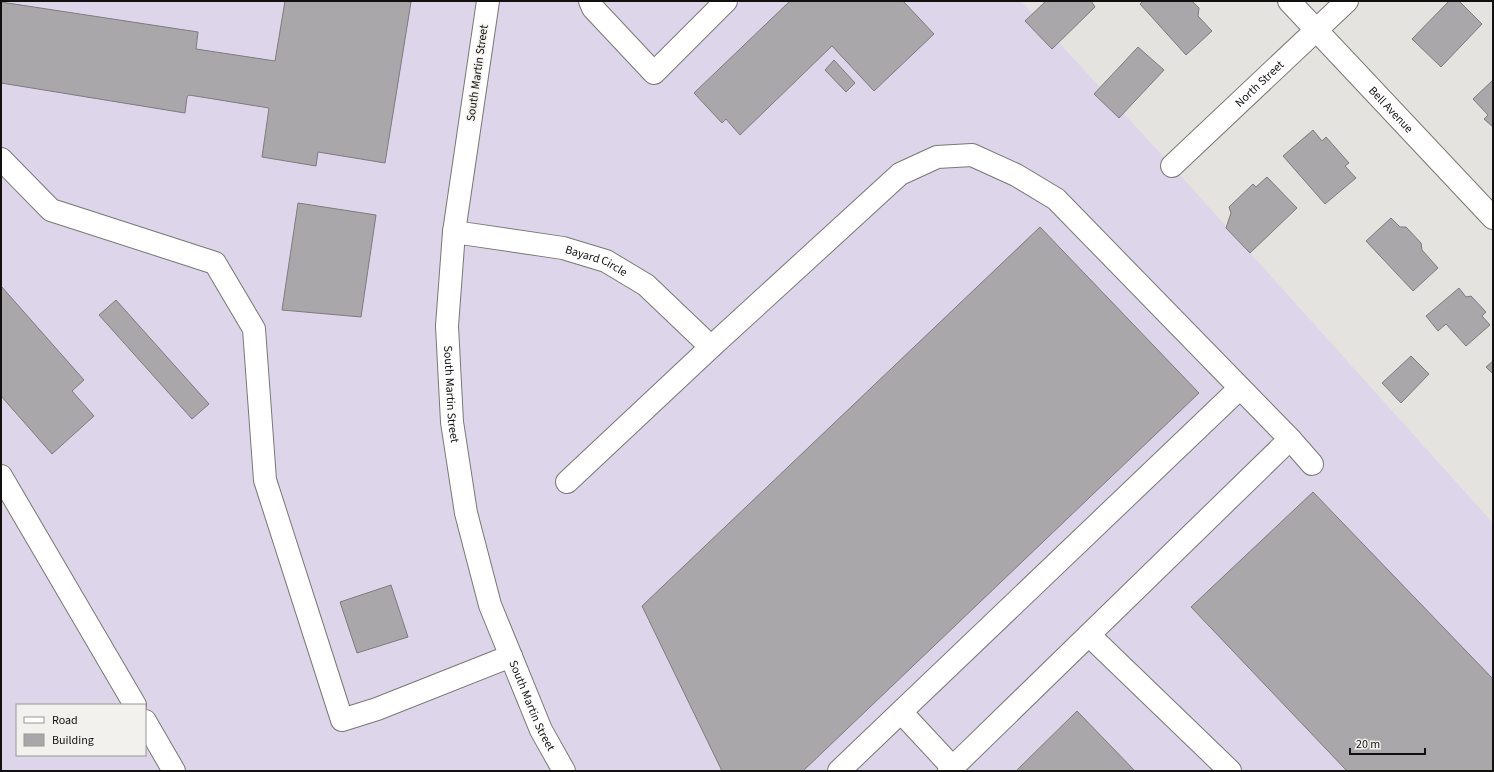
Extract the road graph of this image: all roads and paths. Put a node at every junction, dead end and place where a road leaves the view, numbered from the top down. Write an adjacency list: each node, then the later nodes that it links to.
1 (488, 1): 10 (street, South Martin Street)
2 (590, 1): 3 (street)
3 (726, 1)
4 (1289, 1): 6 (street, Bell Avenue)
5 (1347, 1): 6 (street, North Street)
6 (1316, 30): 8 (street, North Street); 9 (street, Bell Avenue)
7 (1, 159): 18 (street)
8 (1172, 166)
9 (1493, 218)
10 (454, 232): 11 (street, Bayard Circle); 18 (street, South Martin Street)
11 (710, 347): 12 (street); 16 (street)
12 (1240, 388): 13 (street); 20 (street)
13 (1290, 440): 14 (street); 17 (street)
14 (1312, 464)
15 (1, 476): 19 (street)
16 (567, 482)
17 (1089, 635): 22 (street); 26 (street)
18 (511, 656): 24 (street, South Martin Street)
19 (134, 704)
20 (901, 712): 22 (street); 25 (street)
21 (146, 723): 23 (street)
22 (951, 769)
23 (174, 771)
24 (564, 771)
25 (839, 771)
26 (1230, 771)

